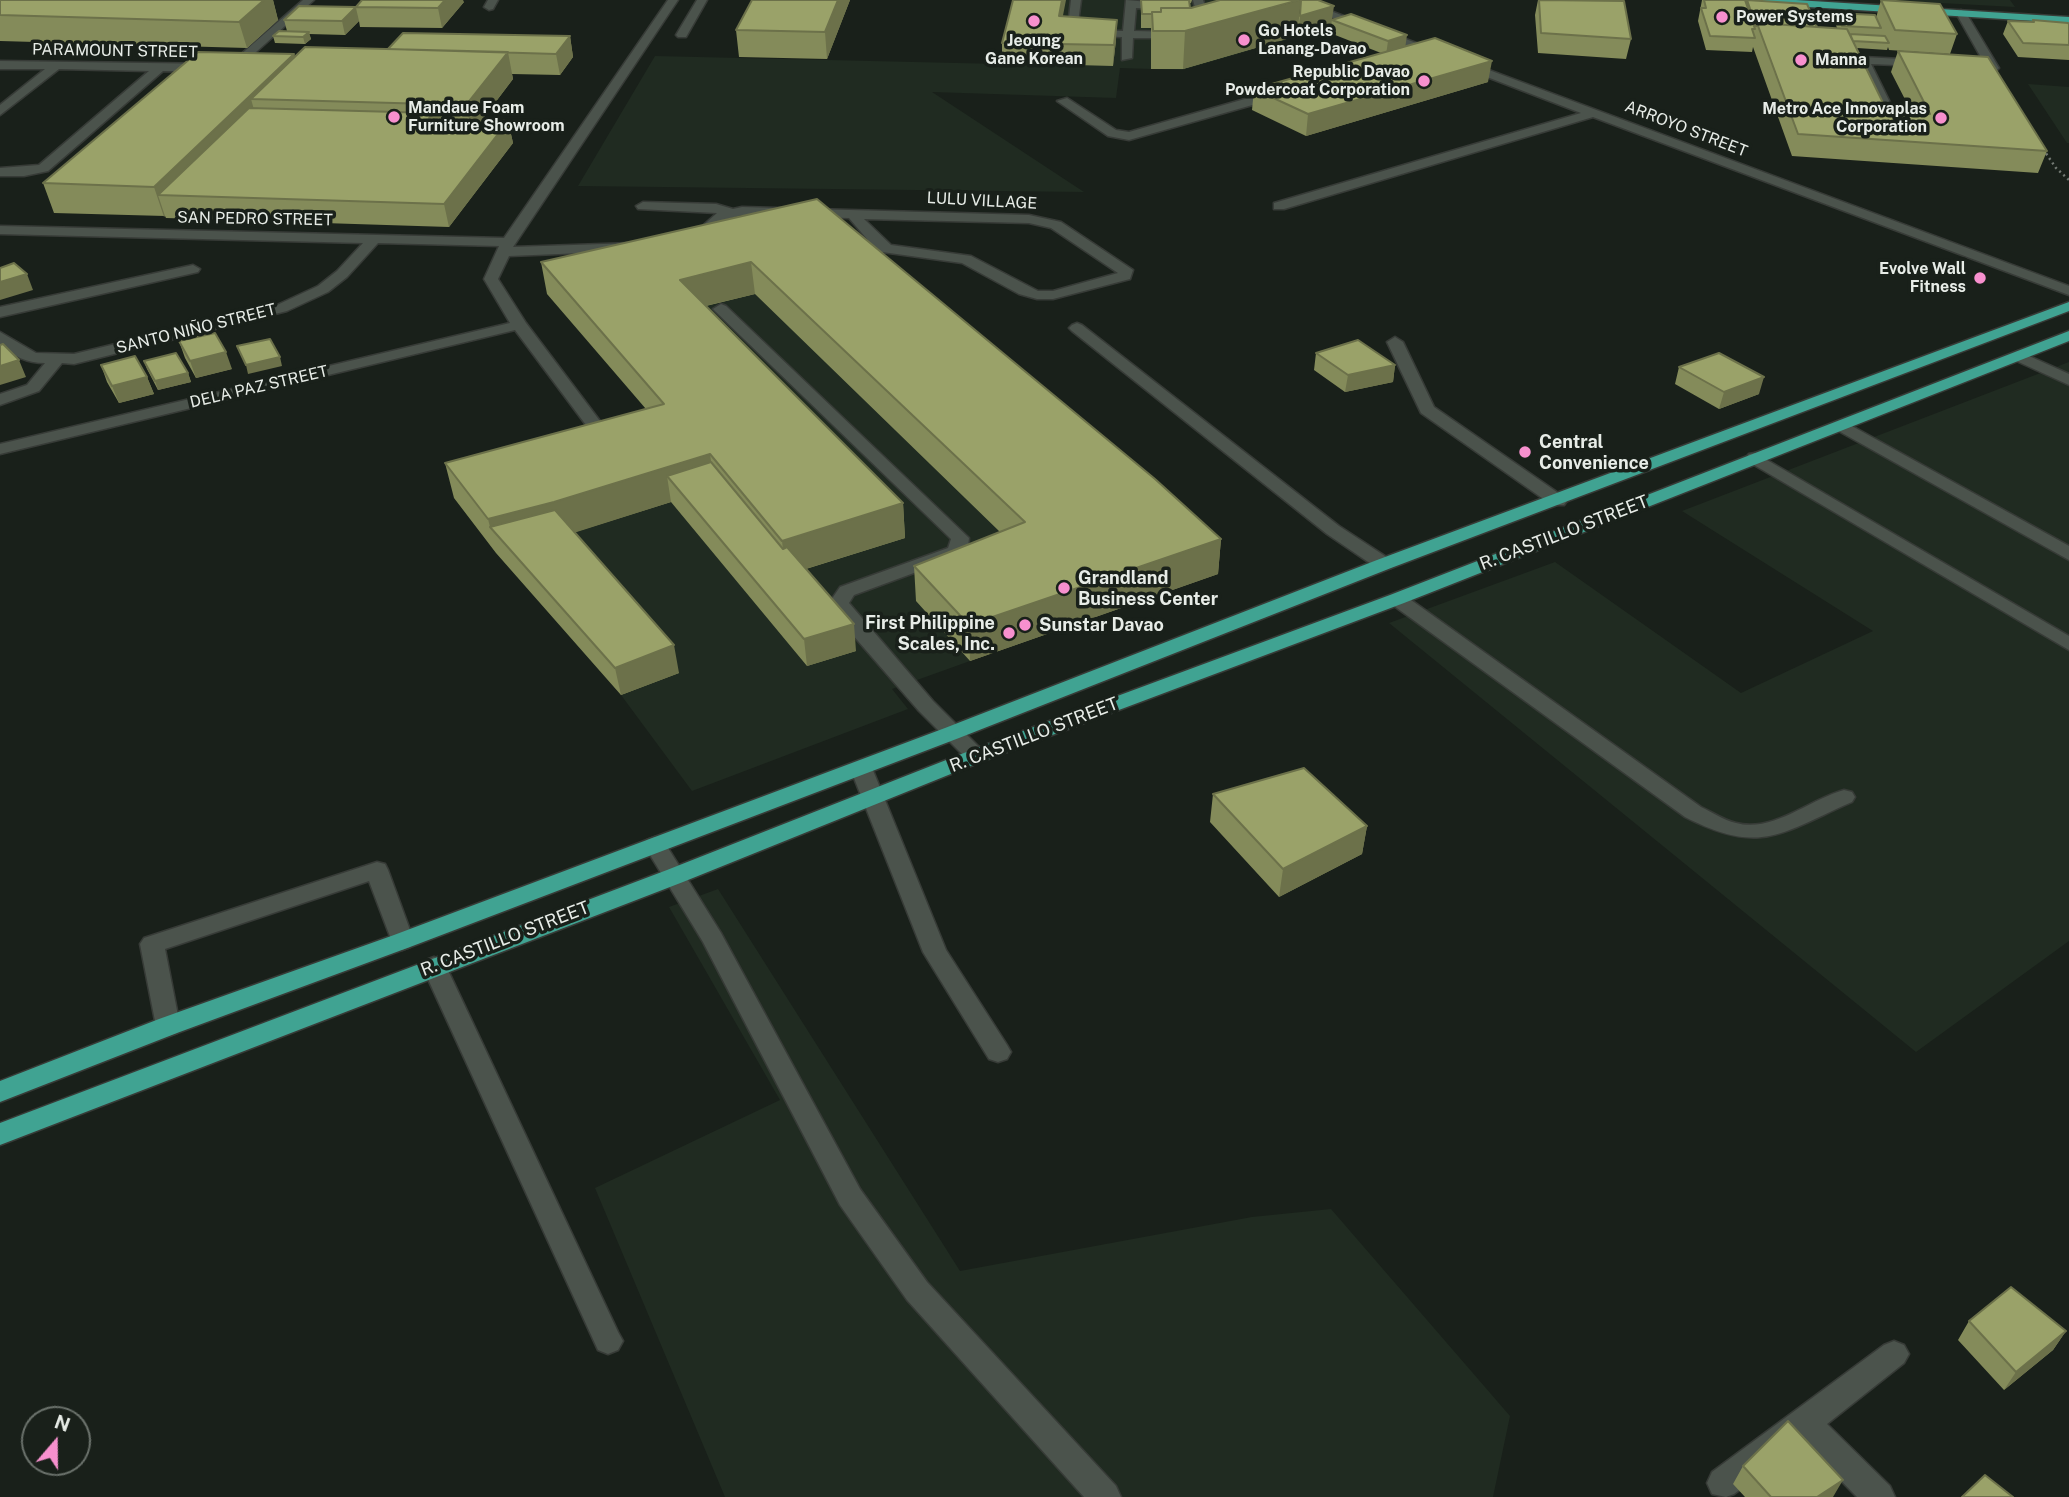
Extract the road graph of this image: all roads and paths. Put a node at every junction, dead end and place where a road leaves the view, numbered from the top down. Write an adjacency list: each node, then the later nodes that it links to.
1 (309, 0): 21 (street, PARAMOUNT STREET)
2 (673, 0): 38 (street)
3 (702, 0): 13 (street)
4 (1076, 0): 12 (street)
5 (1291, 0): 14 (street, ARROYO STREET)
6 (1744, 0): 7 (main road)
7 (1756, 0): 10 (main road)
8 (1130, 2): 9 (street); 12 (street)
9 (1198, 4): 12 (street)
10 (1961, 13): 11 (main road); 20 (street)
11 (2069, 20)
12 (1128, 35): 16 (street)
13 (682, 36)
14 (1426, 50): 15 (street); 25 (street, ARROYO STREET)
15 (1409, 55)
16 (1126, 58)
17 (1928, 64): 26 (street)
18 (0, 65): 19 (street, PARAMOUNT STREET)
19 (56, 66): 21 (street, PARAMOUNT STREET); 24 (street)
20 (1986, 67)
21 (159, 68): 28 (street)
22 (1292, 90): 23 (street)
23 (1063, 101)
24 (0, 111)
25 (1594, 113): 31 (street); 40 (street, ARROYO STREET)
26 (1897, 129)
27 (2039, 141): 29 (path)
28 (0, 172)
29 (2069, 180)
30 (643, 206): 32 (street, LULU VILLAGE)
31 (1279, 206)
32 (728, 212): 33 (street, LULU VILLAGE); 36 (street)
33 (852, 213): 33 (street, LULU VILLAGE)
34 (0, 230): 35 (street, SAN PEDRO STREET)
35 (374, 239): 38 (street, SAN PEDRO STREET); 50 (street, SANTO NIÑO STREET)
36 (673, 243)
37 (652, 245): 38 (street)
38 (505, 247): 44 (street)
39 (193, 269): 43 (street)
40 (2069, 291)
41 (2069, 306): 57 (main road, R. CASTILLO STREET)
42 (721, 309): 64 (street)
43 (0, 312)
44 (519, 325): 54 (street); 55 (street, DELA PAZ STREET)
45 (1077, 328): 61 (street)
46 (2069, 336): 49 (main road, R. CASTILLO STREET)
47 (0, 337): 50 (street, SANTO NIÑO STREET)
48 (1395, 342): 58 (street)
49 (2018, 355): 51 (street); 53 (main road, R. CASTILLO STREET)
50 (56, 360): 52 (street)
51 (2069, 380)
52 (0, 400)
53 (1840, 425): 56 (main road, R. CASTILLO STREET); 60 (street)
54 (601, 433)
55 (0, 449)
56 (1755, 458): 59 (main road, R. CASTILLO STREET); 63 (street)
57 (1605, 483): 58 (main road, R. CASTILLO STREET); 59 (main road)
58 (1558, 501): 61 (main road, R. CASTILLO STREET)
59 (1640, 503): 62 (main road, R. CASTILLO STREET)
60 (2069, 554)
61 (1384, 564): 64 (main road, R. CASTILLO STREET)
62 (1397, 599): 65 (main road, R. CASTILLO STREET); 68 (street)
63 (2069, 644)
64 (952, 733): 65 (street); 66 (main road, R. CASTILLO STREET)
65 (976, 756): 67 (main road, R. CASTILLO STREET)
66 (861, 768): 67 (street); 69 (main road, R. CASTILLO STREET)
67 (872, 797): 70 (main road, R. CASTILLO STREET); 74 (street)
68 (1844, 797)
69 (655, 845): 70 (street); 71 (main road, R. CASTILLO STREET)
70 (674, 876): 72 (main road, R. CASTILLO STREET); 81 (street)
71 (402, 941): 73 (main road, R. CASTILLO STREET); 73 (street)
72 (433, 966): 76 (main road, R. CASTILLO STREET); 77 (street)
73 (168, 1026): 75 (main road, R. CASTILLO STREET)
74 (998, 1052)
75 (0, 1093)
76 (0, 1134)
77 (607, 1341)
78 (1894, 1354): 79 (street)
79 (1805, 1423): 80 (street); 82 (street)
80 (1723, 1483)
81 (1105, 1497)
82 (1879, 1497)

